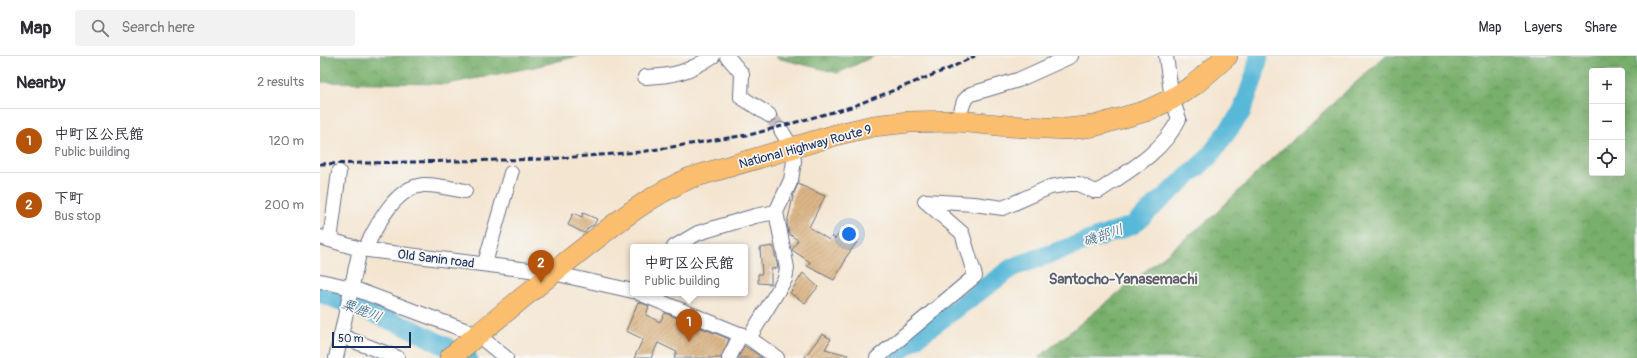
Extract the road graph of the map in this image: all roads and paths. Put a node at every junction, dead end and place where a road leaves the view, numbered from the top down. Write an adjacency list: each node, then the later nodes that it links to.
1 (714, 56): 6 (street)
2 (727, 56): 8 (street)
3 (1071, 56): 9 (street)
4 (1166, 56): 7 (street)
5 (1227, 56): 7 (highway, National Highway Route 9)
6 (645, 77)
7 (1172, 99): 9 (highway, National Highway Route 9); 34 (street)
8 (769, 114)
9 (958, 121): 11 (highway, National Highway Route 9)
10 (781, 130): 11 (street)
11 (792, 148): 15 (street); 20 (highway, National Highway Route 9)
12 (338, 172): 16 (street)
13 (511, 173): 19 (street, Old Sanin road)
14 (465, 191): 18 (street)
15 (776, 212): 17 (street); 26 (street)
16 (325, 238): 18 (street, Old Sanin road)
17 (679, 244)
18 (362, 249): 19 (street, Old Sanin road); 22 (street)
19 (485, 263): 20 (street)
20 (553, 273): 23 (street); 27 (highway, National Highway Route 9)
21 (320, 281): 22 (street)
22 (352, 290): 25 (street); 27 (street)
23 (630, 290)
24 (646, 296): 26 (street)
25 (341, 336): 28 (street); 29 (street)
26 (745, 336): 32 (street); 33 (street)
27 (475, 338): 30 (highway, National Highway Route 9); 31 (street)
28 (336, 358)
29 (398, 358)
30 (450, 358)
31 (506, 358)
32 (729, 358)
33 (777, 358)
34 (877, 358)

